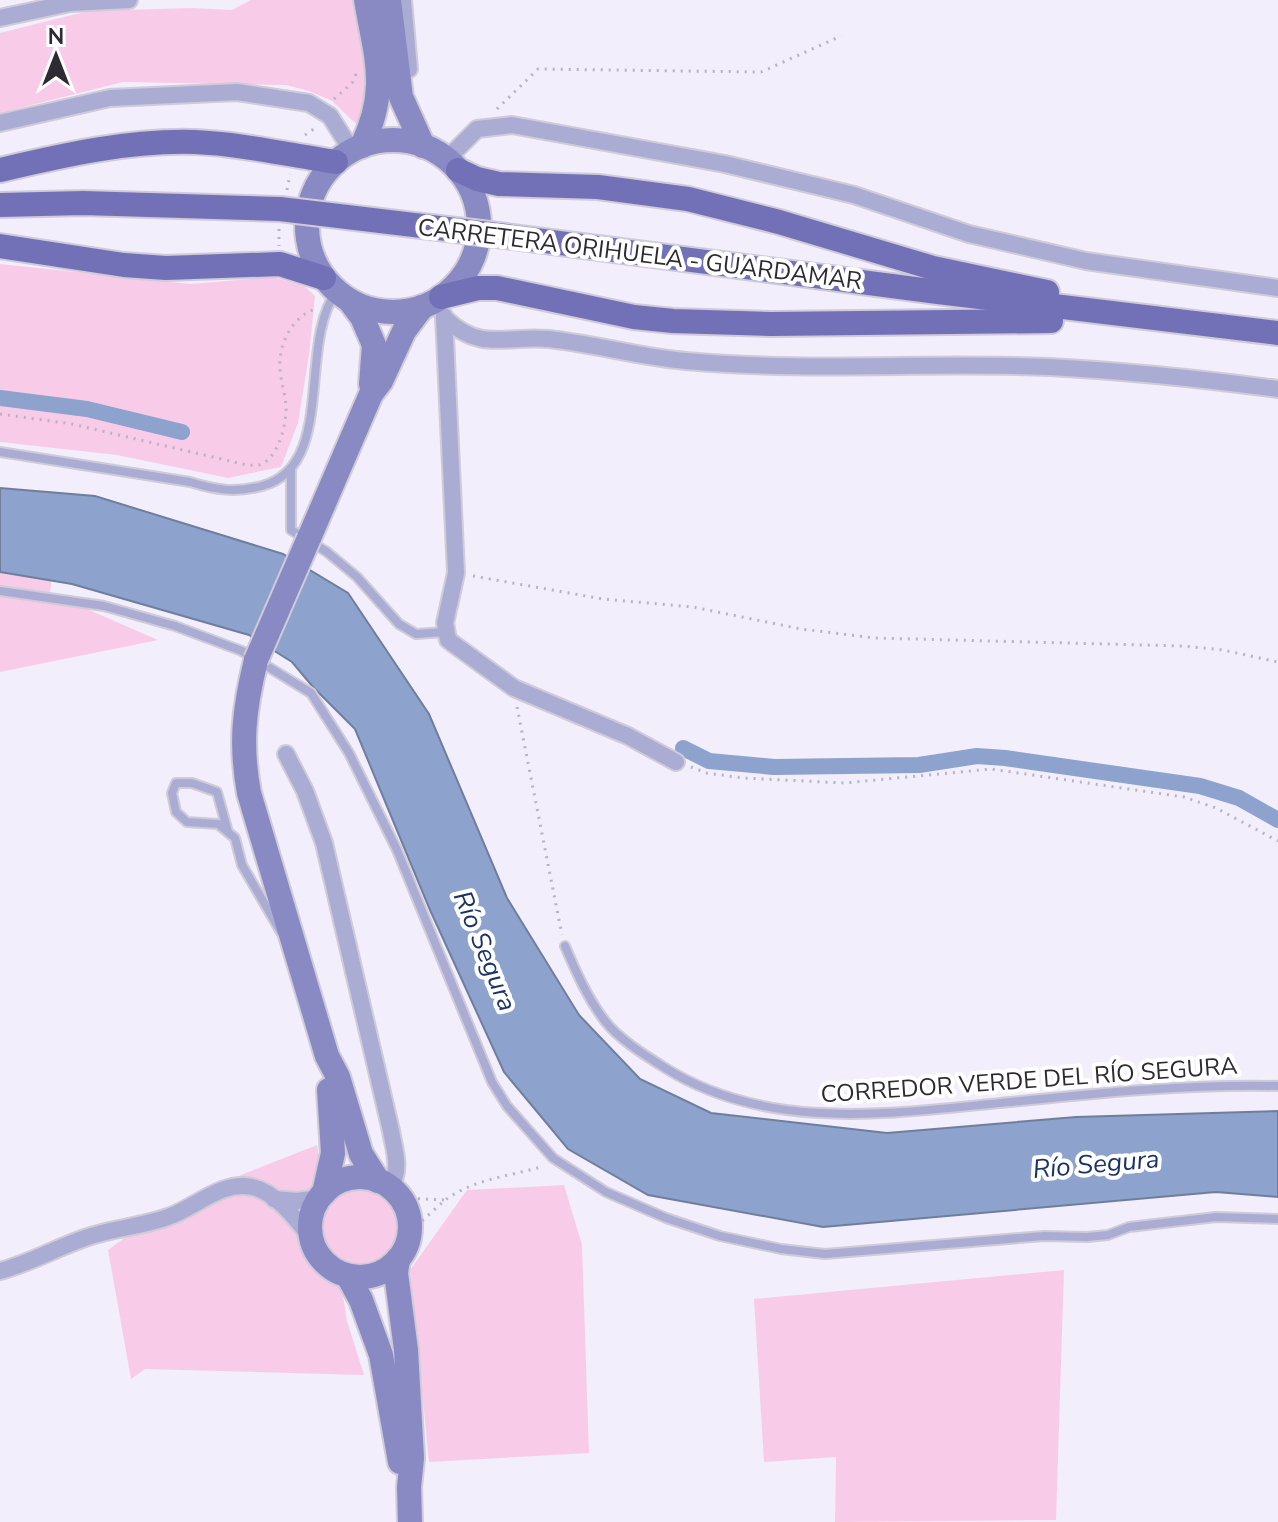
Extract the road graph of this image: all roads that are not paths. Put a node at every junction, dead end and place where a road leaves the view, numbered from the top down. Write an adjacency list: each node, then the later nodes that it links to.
1 (129, 0): 5 (street)
2 (366, 0): 9 (main road)
3 (389, 0): 6 (main road)
4 (403, 0): 6 (street)
5 (0, 18)
6 (411, 122): 8 (main road)
7 (0, 123): 9 (street)
8 (423, 146): 9 (main road); 10 (main road)
9 (350, 153): 11 (main road); 15 (main road)
10 (452, 164): 14 (street); 16 (main road); 17 (main road)
11 (0, 170)
12 (0, 205): 17 (main road, CARRETERA ORIHUELA - GUARDAMAR, bridge)
13 (0, 246): 15 (main road)
14 (1278, 288)
15 (334, 294): 16 (main road); 20 (main road); 22 (lane)
16 (436, 306): 17 (main road); 19 (street); 20 (main road); 24 (street)
17 (1210, 326): 18 (main road, CARRETERA ORIHUELA - GUARDAMAR)
18 (1278, 333)
19 (1278, 389)
20 (371, 394): 29 (main road, bridge)
21 (0, 452): 22 (lane)
22 (291, 470): 24 (lane)
23 (0, 591): 35 (lane)
24 (445, 632): 26 (street)
25 (286, 754): 32 (street)
26 (676, 762)
27 (228, 832): 27 (lane); 29 (lane)
28 (565, 946): 31 (lane, CORREDOR VERDE DEL RÍO SEGURA)
29 (295, 947): 30 (main road)
30 (327, 1056): 32 (main road); 33 (main road)
31 (1278, 1086)
32 (389, 1189): 33 (main road); 37 (main road)
33 (322, 1195): 34 (street); 36 (main road)
34 (274, 1199): 36 (street); 38 (street)
35 (1278, 1219)
36 (311, 1238): 39 (main road)
37 (398, 1259): 39 (main road); 40 (main road)
38 (0, 1271)
39 (348, 1276): 40 (main road)
40 (409, 1487): 41 (main road)
41 (410, 1522)

